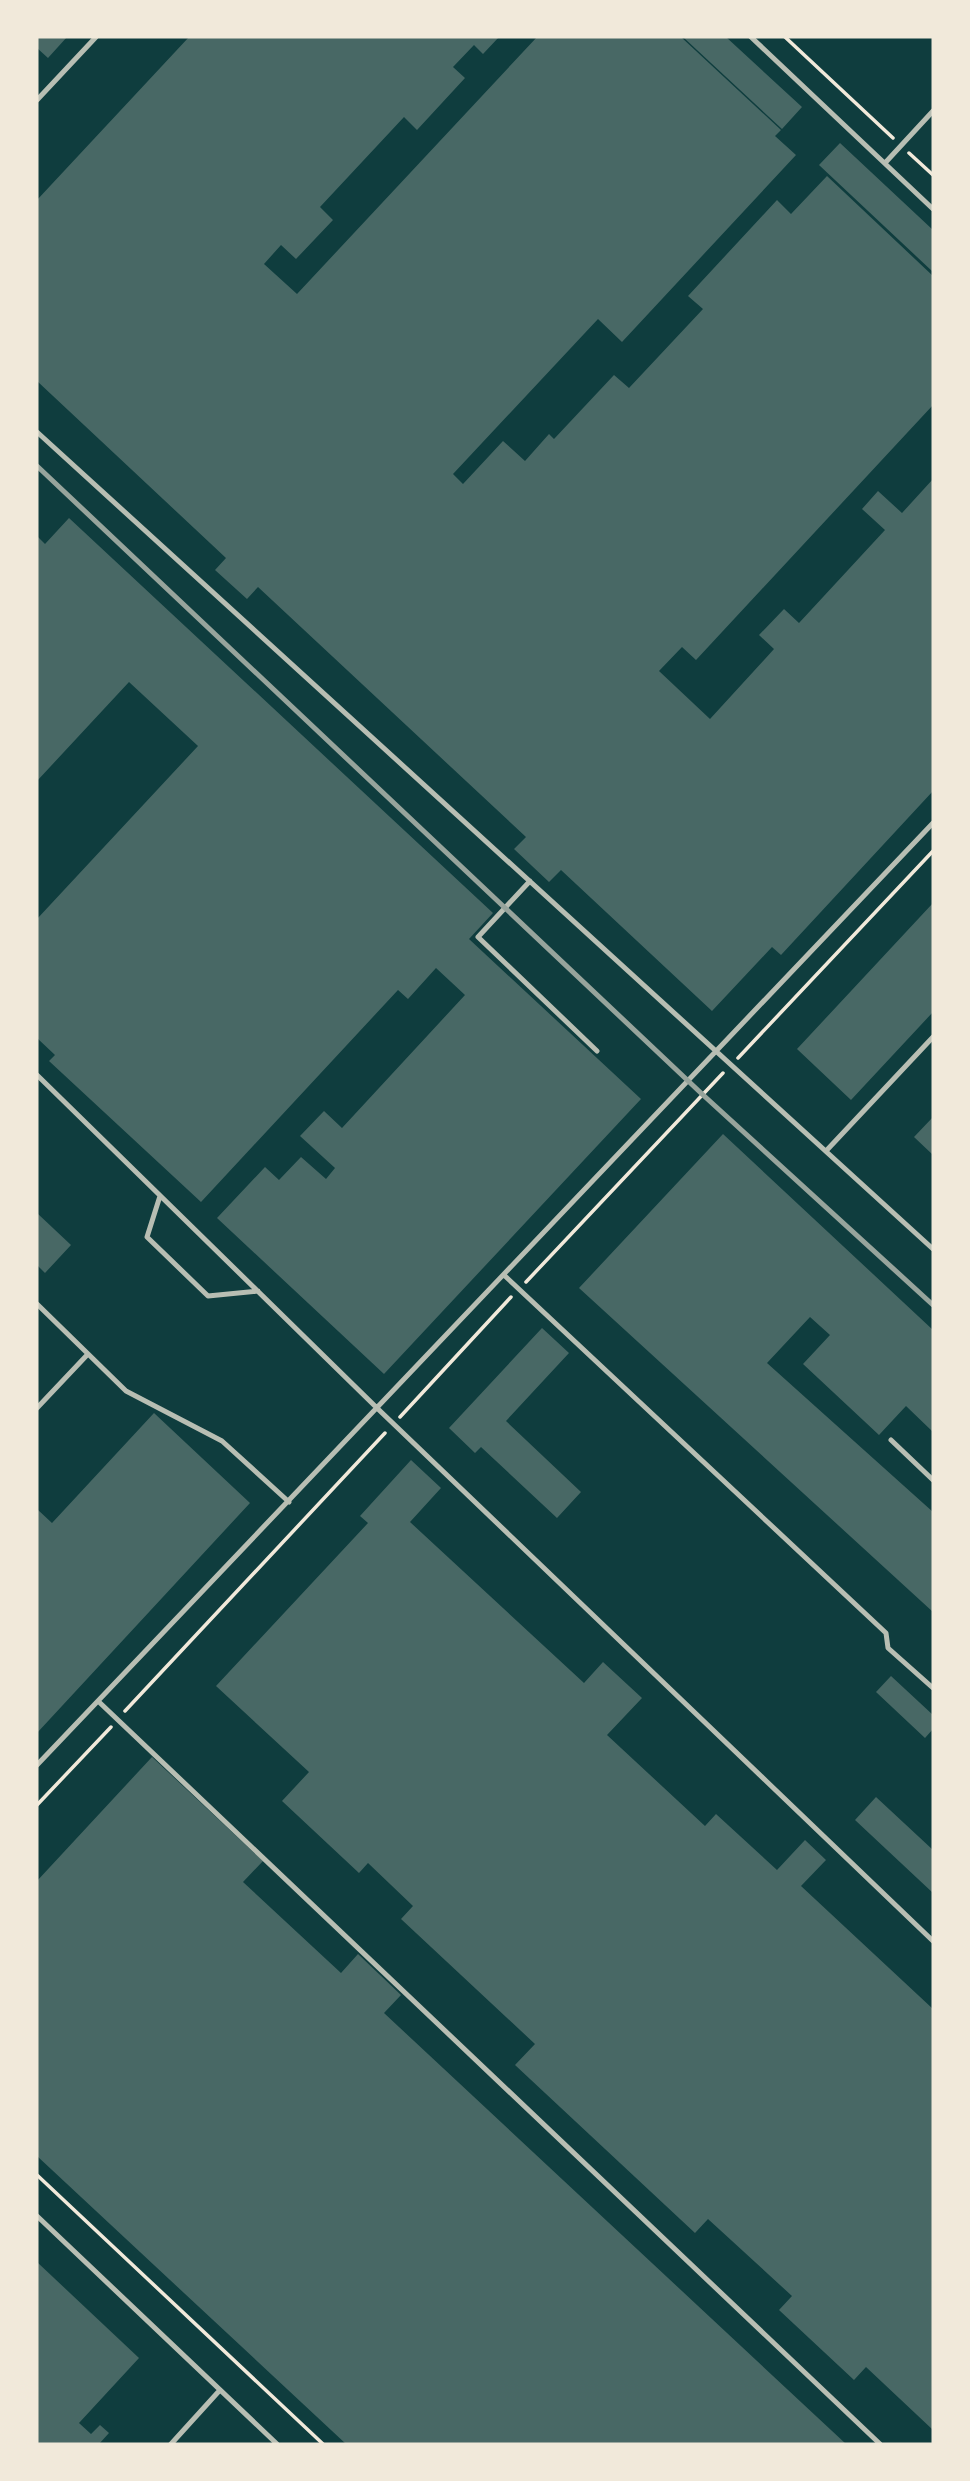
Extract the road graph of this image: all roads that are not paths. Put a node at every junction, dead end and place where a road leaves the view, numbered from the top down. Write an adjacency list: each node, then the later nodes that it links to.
1 (96, 37): 3 (lane)
2 (751, 37): 5 (lane)
3 (37, 100)
4 (933, 111): 5 (lane)
5 (885, 163): 6 (lane)
6 (933, 209)
7 (37, 432): 9 (lane)
8 (933, 823): 12 (lane)
9 (530, 881): 11 (lane); 12 (lane)
10 (933, 1037): 14 (lane)
11 (597, 1051)
12 (718, 1053): 14 (lane); 17 (lane)
13 (37, 1075): 15 (lane)
14 (827, 1151): 16 (lane)
15 (160, 1195): 18 (lane); 18 (lane)
16 (933, 1249)
17 (505, 1276): 22 (lane); 26 (lane)
18 (258, 1291): 22 (lane)
19 (37, 1304): 20 (lane)
20 (88, 1354): 21 (lane); 25 (lane)
21 (37, 1408)
22 (378, 1409): 25 (lane); 29 (lane)
23 (891, 1440): 24 (lane)
24 (933, 1480)
25 (289, 1502): 27 (lane)
26 (933, 1688)
27 (98, 1702): 28 (lane); 34 (lane)
28 (37, 1765)
29 (933, 1941)
30 (37, 2217): 31 (lane)
31 (220, 2390): 32 (lane); 33 (lane)
32 (171, 2444)
33 (277, 2444)
34 (880, 2444)

